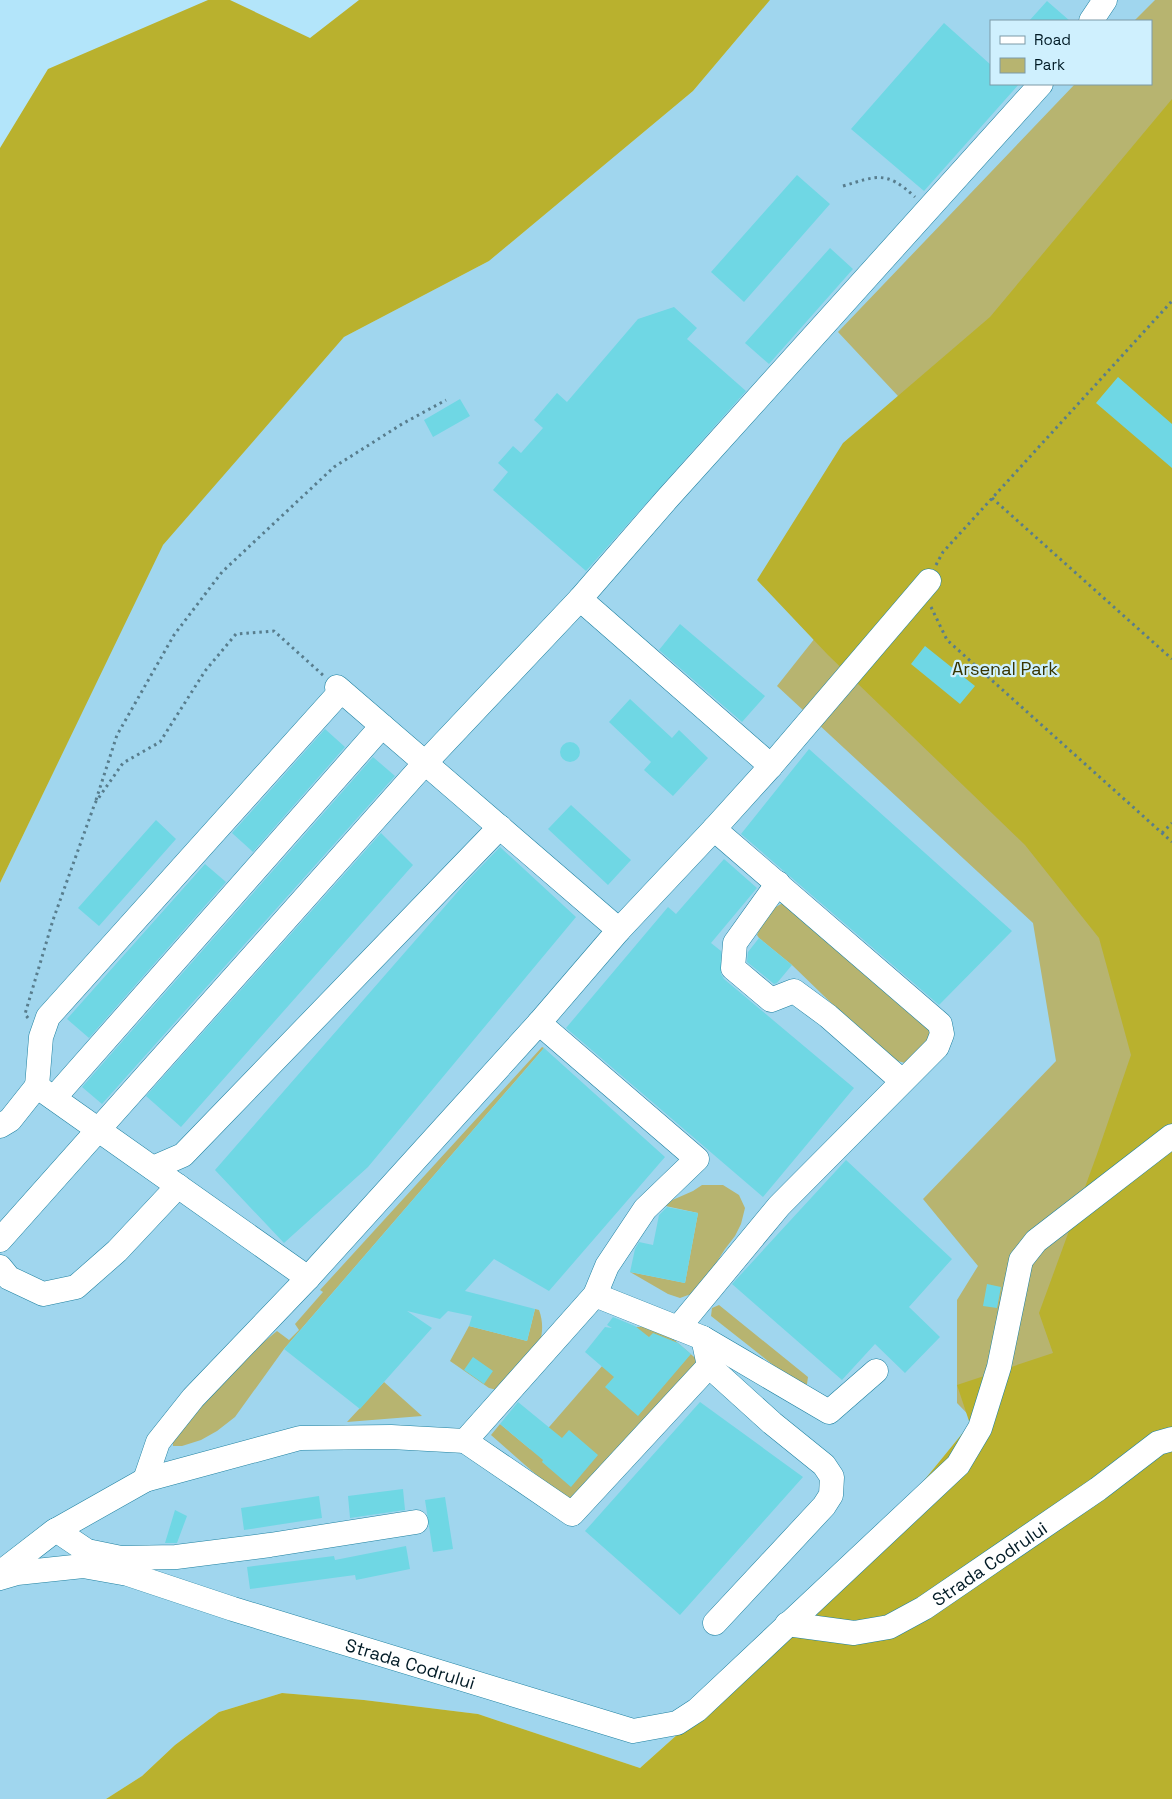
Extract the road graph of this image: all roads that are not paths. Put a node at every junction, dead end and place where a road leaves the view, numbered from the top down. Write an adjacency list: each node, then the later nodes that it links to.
1 (1105, 0): 2 (street)
2 (1092, 20)
3 (1040, 85): 5 (street)
4 (929, 581): 8 (street)
5 (580, 599): 7 (street); 8 (street)
6 (382, 726): 7 (street); 15 (street); 15 (street)
7 (425, 763): 9 (street); 17 (street)
8 (771, 766): 10 (street)
9 (500, 827): 12 (street); 19 (street)
10 (714, 829): 11 (street); 12 (street)
11 (778, 884): 14 (street); 14 (street)
12 (619, 930): 13 (street)
13 (539, 1023): 23 (street); 24 (street)
14 (902, 1081): 25 (street)
15 (46, 1092): 16 (street); 17 (street)
16 (0, 1126)
17 (98, 1129): 19 (street); 21 (street)
18 (1172, 1136): 37 (street, Strada Codrului)
19 (153, 1168): 20 (street)
20 (178, 1186): 22 (street); 23 (street)
21 (0, 1240)
22 (0, 1267)
23 (308, 1278): 31 (street)
24 (595, 1295): 25 (street); 30 (street)
25 (678, 1328): 26 (street)
26 (703, 1338): 27 (street); 28 (street)
27 (709, 1366): 30 (street); 36 (street)
28 (876, 1371)
29 (1172, 1439): 37 (street, Strada Codrului)
30 (465, 1441): 31 (street)
31 (145, 1480): 33 (street)
32 (416, 1522): 33 (street)
33 (56, 1530): 34 (street)
34 (0, 1573)
35 (0, 1578): 37 (street, Strada Codrului)
36 (715, 1623)
37 (788, 1624)

